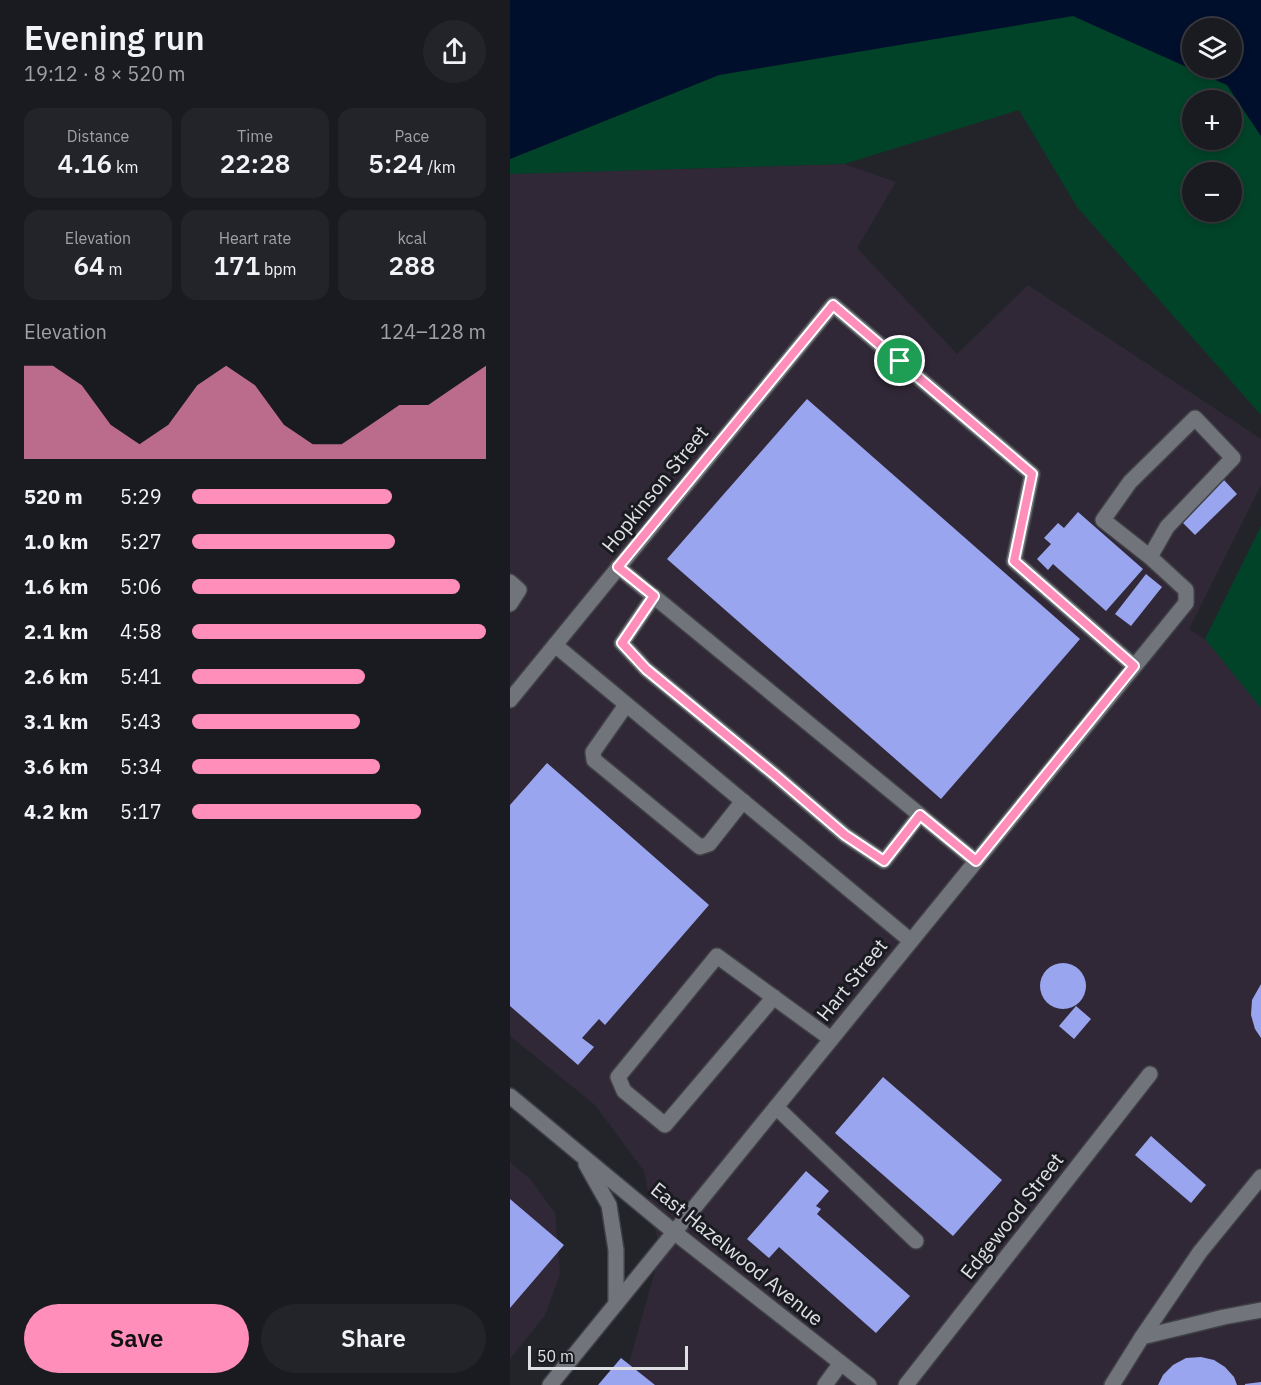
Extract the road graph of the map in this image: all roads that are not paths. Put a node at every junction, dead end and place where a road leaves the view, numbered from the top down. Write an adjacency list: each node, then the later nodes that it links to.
1 (1150, 557): 1 (street); 7 (street, Hart Street)
2 (618, 567): 4 (street); 6 (street, Hopkinson Street); 7 (street, Hopkinson Street)
3 (510, 582): 5 (street)
4 (654, 596): 11 (street); 11 (street)
5 (510, 604)
6 (555, 645): 8 (street, Hopkinson Street); 9 (street)
7 (1134, 666): 12 (street, Hart Street)
8 (510, 700)
9 (626, 705): 10 (street); 10 (street)
10 (743, 801): 13 (street)
11 (920, 815): 12 (street)
12 (976, 861): 13 (street, Hart Street)
13 (911, 941): 15 (street, Hart Street)
14 (774, 997): 14 (street); 15 (street)
15 (831, 1039): 18 (street, Hart Street)
16 (1150, 1074): 30 (street, Edgewood Street)
17 (510, 1096): 19 (street, East Hazelwood Avenue)
18 (776, 1107): 21 (street, Hart Street); 22 (street)
19 (581, 1154): 21 (street, East Hazelwood Avenue); 23 (street, East Hazelwood Avenue)
20 (1261, 1178): 25 (street)
21 (674, 1232): 23 (street, Hart Street); 26 (street, East Hazelwood Avenue)
22 (916, 1241)
23 (616, 1304): 27 (street, Hart Street)
24 (1261, 1310): 25 (street)
25 (1142, 1337): 31 (street)
26 (841, 1363): 28 (street); 29 (street, East Hazelwood Avenue)
27 (550, 1385)
28 (825, 1385)
29 (869, 1385)
30 (906, 1385)
31 (1112, 1385)

